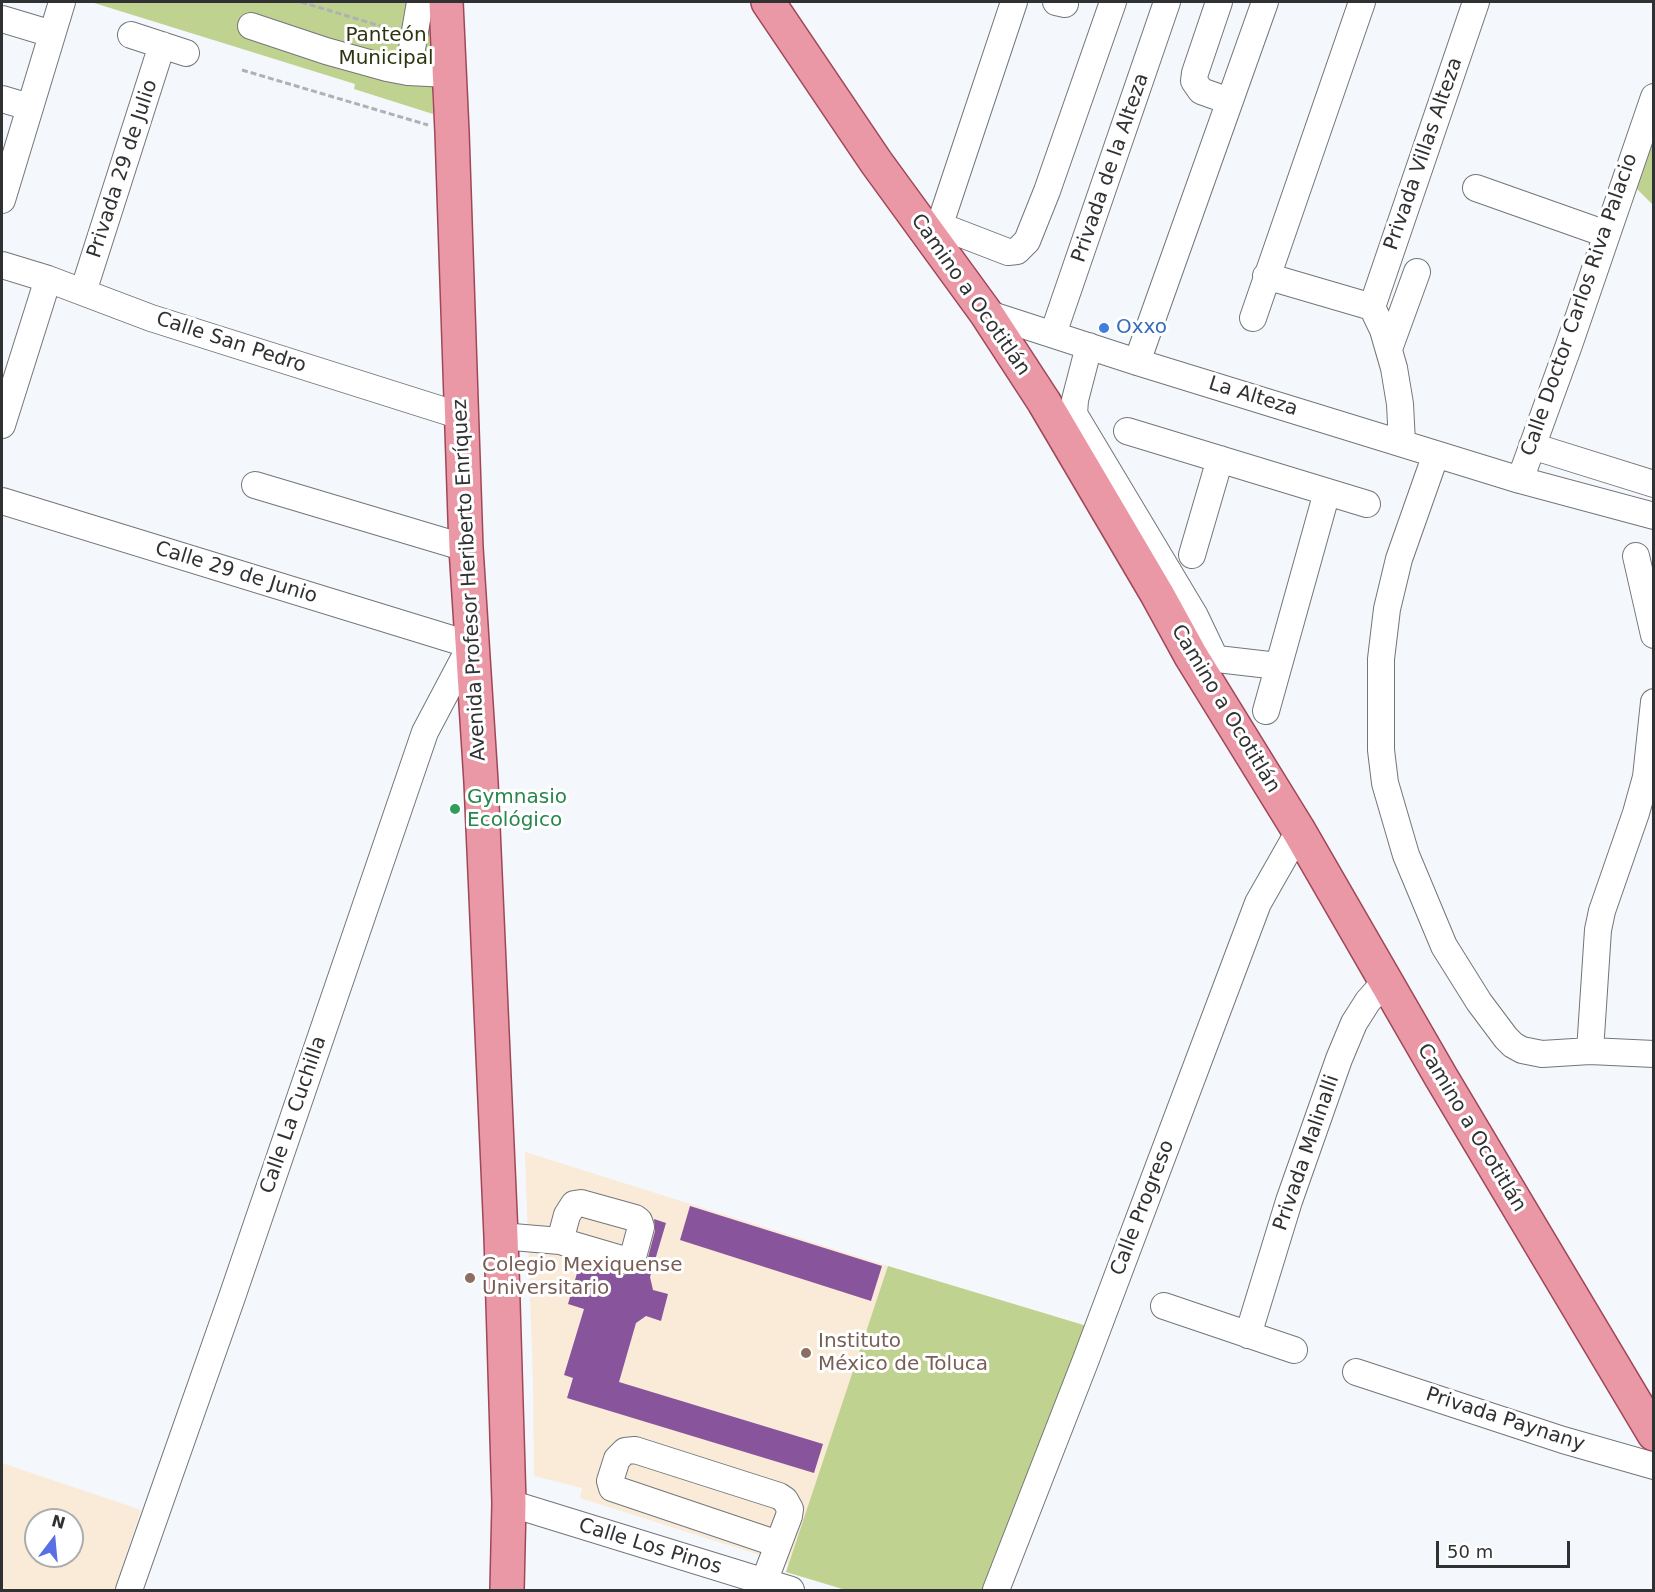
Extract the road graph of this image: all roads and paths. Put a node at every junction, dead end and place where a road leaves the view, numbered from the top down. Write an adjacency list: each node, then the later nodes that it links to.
1 (62, 2): 15 (street)
2 (301, 2): 17 (path)
3 (420, 2): 17 (street)
4 (446, 2): 20 (main road, Avenida Profesor Heriberto Enríquez)
5 (768, 2): 28 (main road, Camino a Ocotitlán)
6 (1014, 2): 28 (street)
7 (1113, 2): 28 (street)
8 (1167, 2): 38 (street, Privada de la Alteza)
9 (1219, 2): 23 (street)
10 (1265, 2): 23 (street)
11 (1362, 2): 32 (street)
12 (1476, 2): 35 (street, Privada Villas Alteza)
13 (2, 19): 15 (street)
14 (251, 26): 19 (street)
15 (51, 34): 24 (street)
16 (131, 35): 34 (street, Privada 29 de Julio)
17 (415, 37): 19 (street)
18 (242, 70): 25 (path)
19 (408, 72): 20 (street)
20 (449, 74): 25 (main road, Avenida Profesor Heriberto Enríquez)
21 (1653, 97): 29 (street, Calle Doctor Carlos Riva Palacio)
22 (2, 99): 24 (street)
23 (1229, 101): 41 (street)
24 (29, 107): 27 (street)
25 (452, 132): 42 (main road, Avenida Profesor Heriberto Enríquez)
26 (1476, 188): 29 (street)
27 (3, 189)
28 (934, 231): 36 (main road, Camino a Ocotitlán)
29 (1606, 234): 46 (street, Calle Doctor Carlos Riva Palacio)
30 (2, 265): 33 (street, Calle San Pedro)
31 (1417, 272): 40 (street)
32 (1266, 276): 35 (street); 37 (street)
33 (48, 279): 34 (street, Calle San Pedro); 43 (street)
34 (83, 292): 42 (street, Calle San Pedro)
35 (1372, 307): 40 (street)
36 (986, 313): 38 (street, La Alteza); 61 (main road, Camino a Ocotitlán)
37 (1252, 318)
38 (1053, 334): 39 (street, La Alteza)
39 (1089, 346): 41 (street, La Alteza); 61 (street)
40 (1389, 349): 45 (street)
41 (1137, 362): 45 (street, La Alteza)
42 (461, 416): 56 (main road, Avenida Profesor Heriberto Enríquez)
43 (2, 425)
44 (1127, 431): 48 (street)
45 (1402, 443): 47 (street, La Alteza)
46 (1532, 446): 49 (street, Calle Doctor Carlos Riva Palacio); 50 (street)
47 (1436, 454): 49 (street, La Alteza); 67 (street)
48 (1220, 459): 52 (street); 57 (street)
49 (1520, 480): 55 (street, La Alteza)
50 (1653, 484)
51 (255, 485): 56 (street)
52 (1327, 492): 54 (street); 62 (street)
53 (2, 501): 60 (street, Calle 29 de Junio)
54 (1367, 504)
55 (1653, 516)
56 (466, 548): 60 (main road, Avenida Profesor Heriberto Enríquez)
57 (1192, 555)
58 (1636, 556): 59 (street)
59 (1653, 635)
60 (471, 645): 69 (main road, Avenida Profesor Heriberto Enríquez); 80 (street, Calle La Cuchilla)
61 (1203, 658): 62 (street); 65 (main road, Camino a Ocotitlán)
62 (1278, 666): 64 (street)
63 (1653, 702): 67 (street)
64 (1266, 711)
65 (1299, 831): 66 (main road, Camino a Ocotitlán); 83 (street, Calle Progreso)
66 (1385, 981): 72 (street, Privada Malinalli); 75 (main road, Camino a Ocotitlán)
67 (1590, 1051): 68 (street)
68 (1653, 1054)
69 (501, 1236): 70 (street); 77 (main road, Avenida Profesor Heriberto Enríquez)
70 (560, 1241)
71 (1164, 1306): 72 (street)
72 (1248, 1335): 73 (street)
73 (1294, 1350)
74 (1356, 1372): 76 (street, Privada Paynany)
75 (1653, 1434)
76 (1653, 1466)
77 (509, 1503): 79 (street, Calle Los Pinos); 81 (main road, Avenida Profesor Heriberto Enríquez)
78 (778, 1544): 78 (street); 79 (street)
79 (749, 1583): 82 (street, Calle Los Pinos)
80 (129, 1590)
81 (507, 1590)
82 (790, 1590)
83 (996, 1590)

